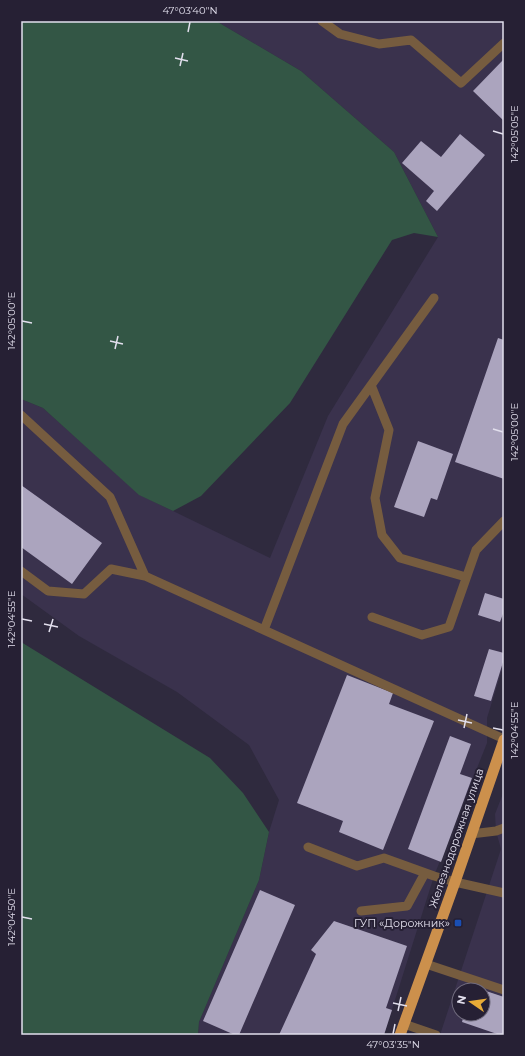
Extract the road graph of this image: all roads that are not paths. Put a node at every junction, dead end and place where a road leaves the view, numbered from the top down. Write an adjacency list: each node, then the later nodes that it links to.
1 (322, 21): 2 (lane)
2 (504, 43)
3 (434, 298): 4 (lane)
4 (371, 385): 9 (lane); 11 (lane)
5 (21, 415): 8 (lane)
6 (504, 521): 9 (lane)
7 (21, 571): 8 (lane)
8 (145, 576): 11 (lane)
9 (466, 577): 10 (lane)
10 (372, 617)
11 (264, 630): 12 (lane)
12 (504, 739): 14 (highway, Железнодорожная улица)
13 (504, 828): 14 (lane)
14 (471, 834): 17 (highway, Железнодорожная улица)
15 (308, 847): 16 (lane)
16 (425, 873): 17 (lane); 19 (lane)
17 (455, 882): 18 (lane); 20 (highway, Железнодорожная улица)
18 (504, 893)
19 (361, 911)
20 (426, 964): 21 (lane); 22 (highway, Железнодорожная улица)
21 (504, 990)
22 (402, 1030): 23 (lane)
23 (436, 1035)

